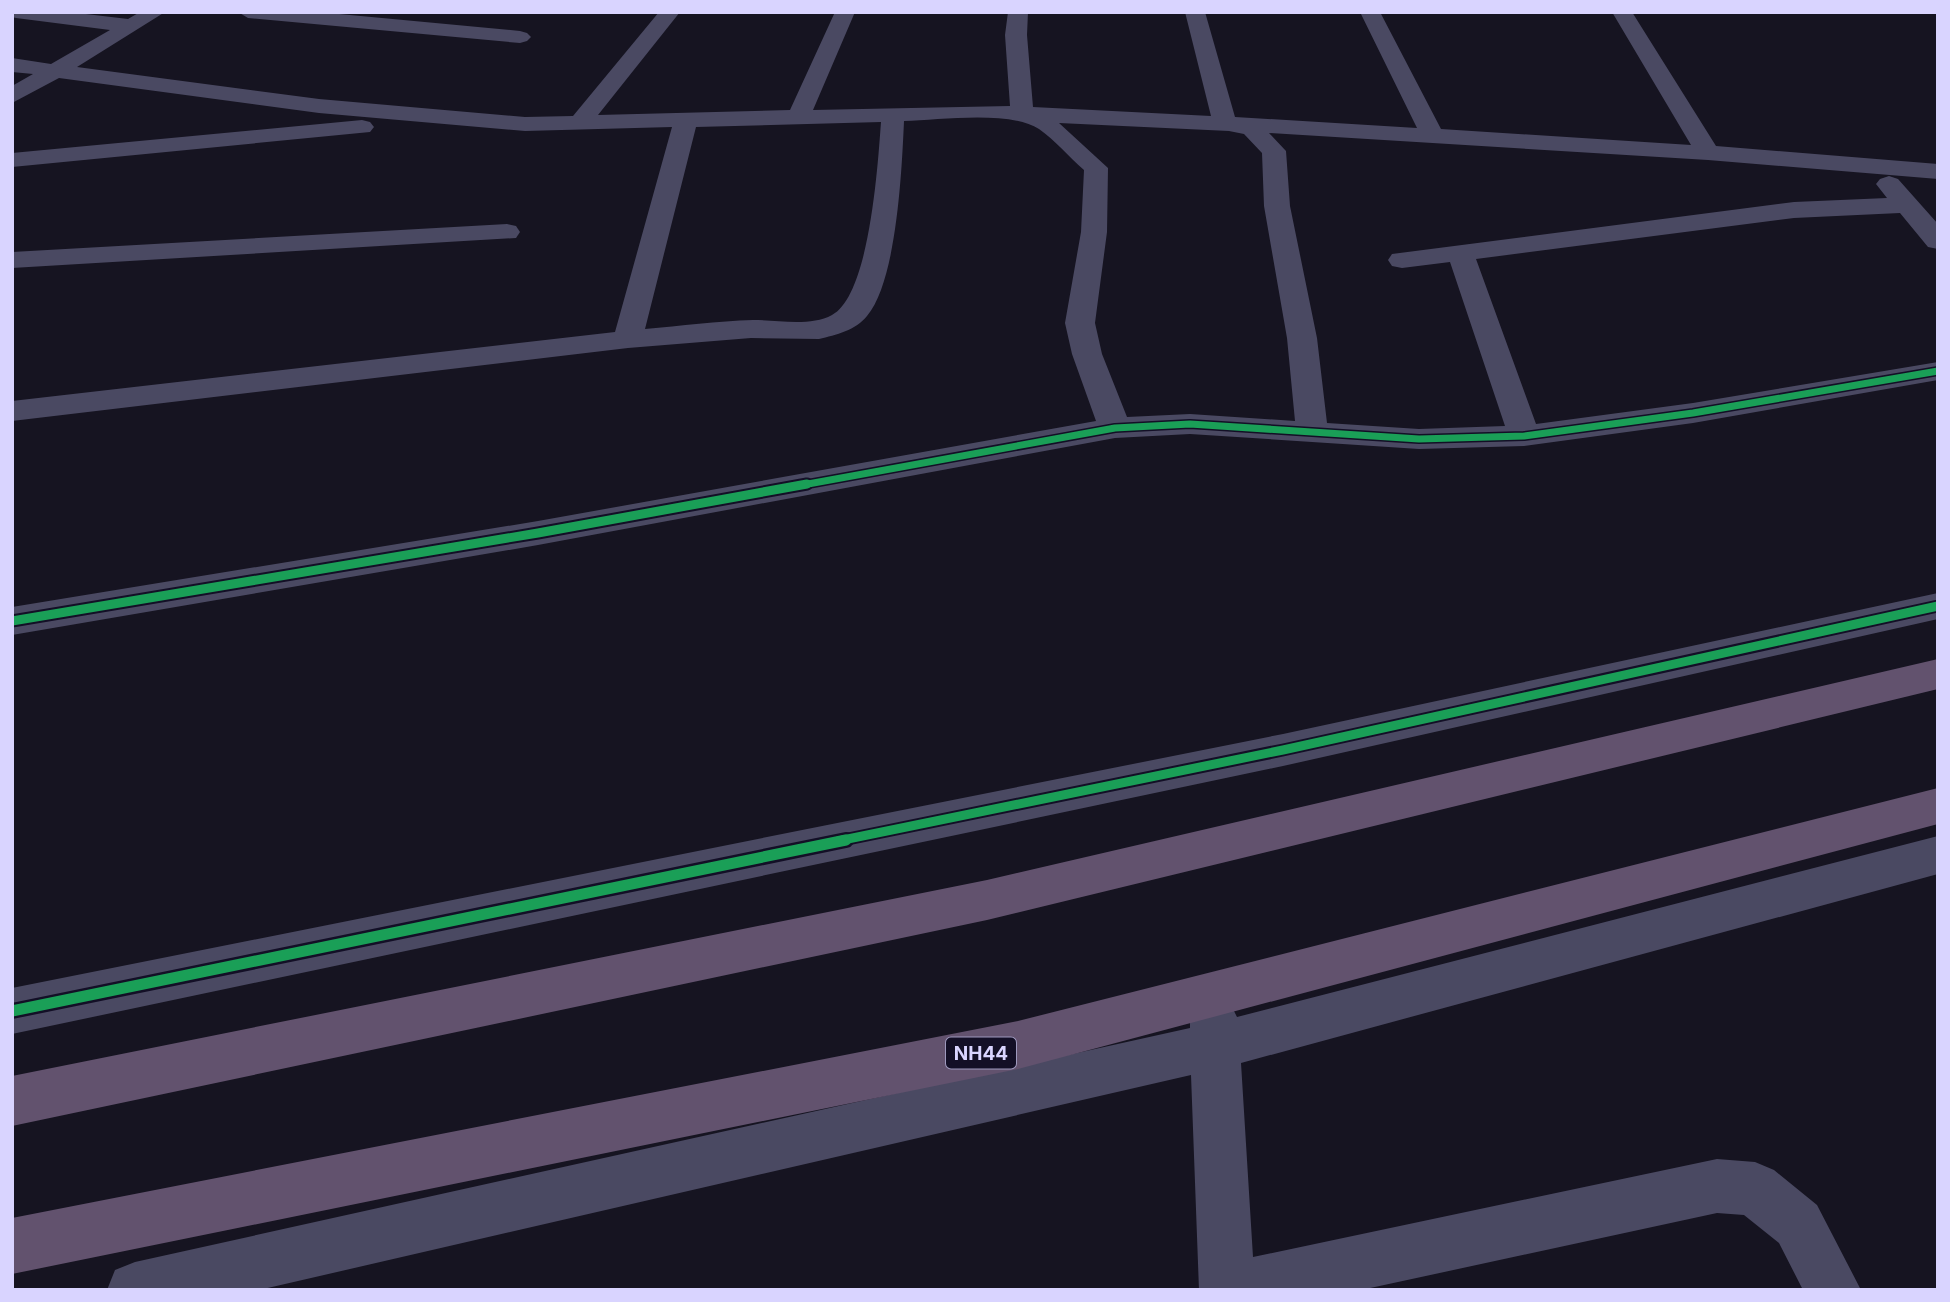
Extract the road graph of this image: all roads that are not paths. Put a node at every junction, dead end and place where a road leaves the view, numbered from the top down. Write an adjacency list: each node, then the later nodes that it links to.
1 (16, 12): 10 (street)
2 (155, 12): 10 (street)
3 (248, 12): 11 (street)
4 (670, 12): 20 (street)
5 (845, 12): 18 (street)
6 (1018, 12): 15 (street)
7 (1195, 12): 21 (street)
8 (1370, 12): 22 (street)
9 (1622, 12): 23 (street)
10 (132, 26): 13 (street)
11 (520, 37)
12 (12, 65): 13 (street)
13 (56, 71): 14 (street); 17 (street)
14 (12, 96)
15 (1022, 114): 16 (street); 21 (street); 36 (street)
16 (894, 116): 18 (street); 33 (street)
17 (455, 118): 20 (street); 24 (street)
18 (798, 118): 19 (street)
19 (686, 120): 20 (street); 33 (street)
20 (579, 123)
21 (1225, 124): 22 (street); 37 (street)
22 (1433, 136): 23 (street)
23 (1708, 153): 25 (street)
24 (12, 160)
25 (1874, 167): 26 (street); 27 (street)
26 (1938, 172)
27 (1906, 205): 29 (street); 30 (street)
28 (507, 232): 31 (street)
29 (1938, 241)
30 (1460, 252): 32 (street); 38 (street)
31 (12, 260)
32 (1402, 260)
33 (628, 339): 35 (street)
34 (1938, 371): 38 (street)
35 (12, 411)
36 (1115, 428): 37 (street); 40 (street)
37 (1312, 432): 38 (street)
38 (1524, 436)
39 (1938, 606): 45 (street)
40 (12, 621)
41 (1938, 674): 47 (highway)
42 (1938, 806): 44 (highway, NH44)
43 (1938, 855): 46 (street)
44 (1213, 995): 46 (street); 48 (highway, NH44)
45 (12, 1011)
46 (1216, 1046): 50 (street); 51 (street)
47 (12, 1101)
48 (12, 1245)
49 (1360, 1276): 51 (street); 52 (street)
50 (135, 1290)
51 (1228, 1290)
52 (1833, 1290)

